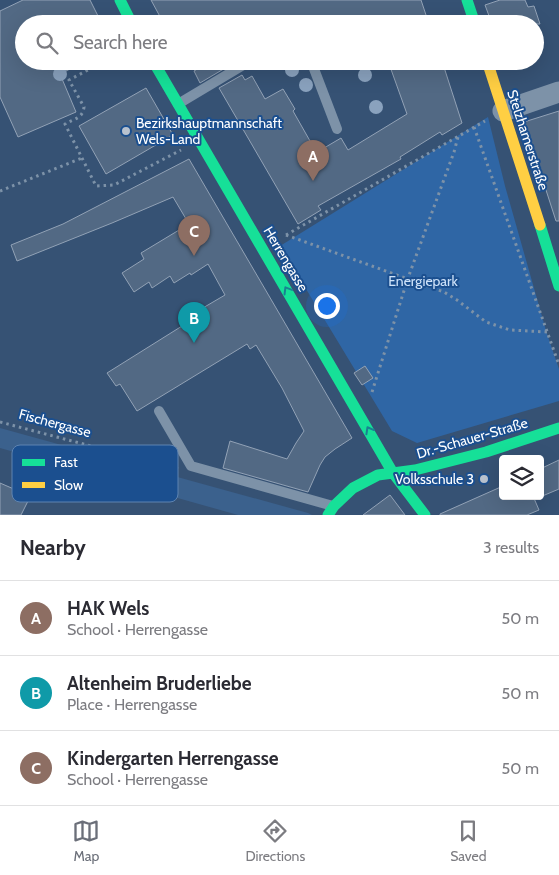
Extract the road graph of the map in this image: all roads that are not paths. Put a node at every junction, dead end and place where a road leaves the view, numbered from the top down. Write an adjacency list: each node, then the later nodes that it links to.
1 (120, 0): 3 (street)
2 (467, 0): 4 (street)
3 (128, 15)
4 (472, 15)
5 (158, 70): 10 (street, Herrengasse)
6 (235, 70): 10 (lane)
7 (314, 70): 12 (lane)
8 (490, 70): 11 (street, Stelzhamerstraße)
9 (559, 92): 11 (street)
10 (178, 105): 16 (street, Herrengasse, one-way to 10)
11 (503, 111): 13 (street, Stelzhamerstraße)
12 (337, 129)
13 (559, 286)
14 (159, 411): 17 (lane)
15 (559, 428): 16 (street, Dr.-Schauer-Straße)
16 (393, 473): 17 (street, Dr.-Schauer-Straße); 18 (street, Herrengasse)
17 (331, 511)
18 (426, 515)

